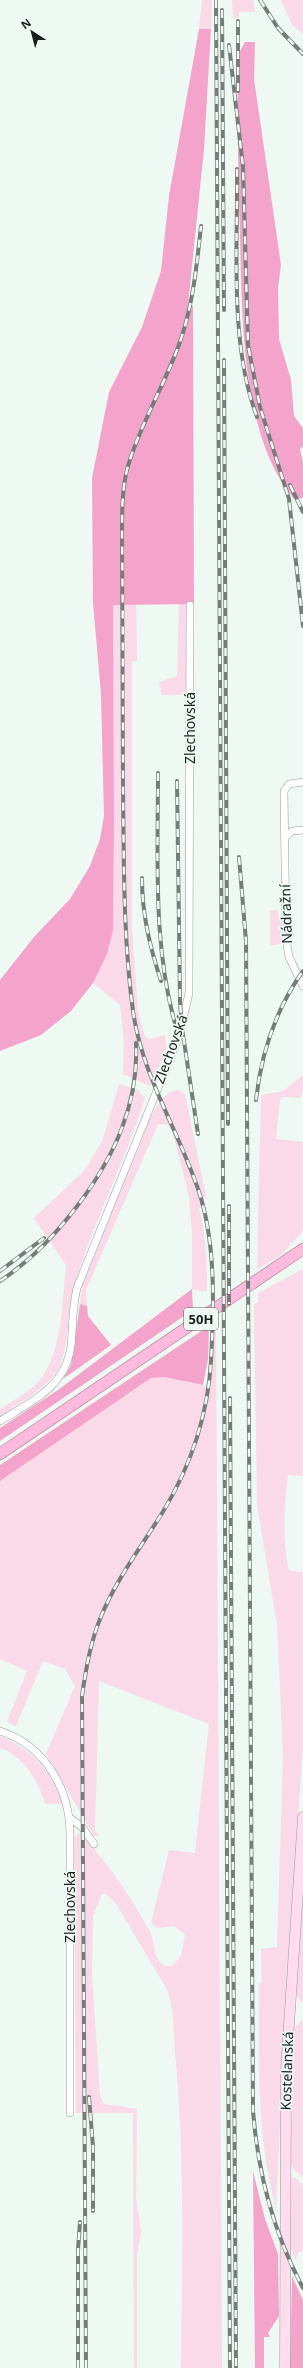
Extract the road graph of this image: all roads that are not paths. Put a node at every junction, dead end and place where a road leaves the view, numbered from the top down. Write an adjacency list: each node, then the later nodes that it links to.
1 (190, 605): 7 (street, Zlechovská)
2 (303, 782): 4 (street, Nádražní)
3 (303, 830): 4 (street)
4 (285, 838): 5 (street, Nádražní)
5 (303, 986)
6 (302, 1250): 8 (main road, 50H)
7 (0, 1421)
8 (0, 1454)
9 (0, 1731): 11 (street, Zlechovská)
10 (303, 1817): 14 (main road, Kostelanská)
11 (70, 1818): 12 (street); 13 (street, Zlechovská)
12 (94, 1844)
13 (70, 2113)
14 (285, 2368)

